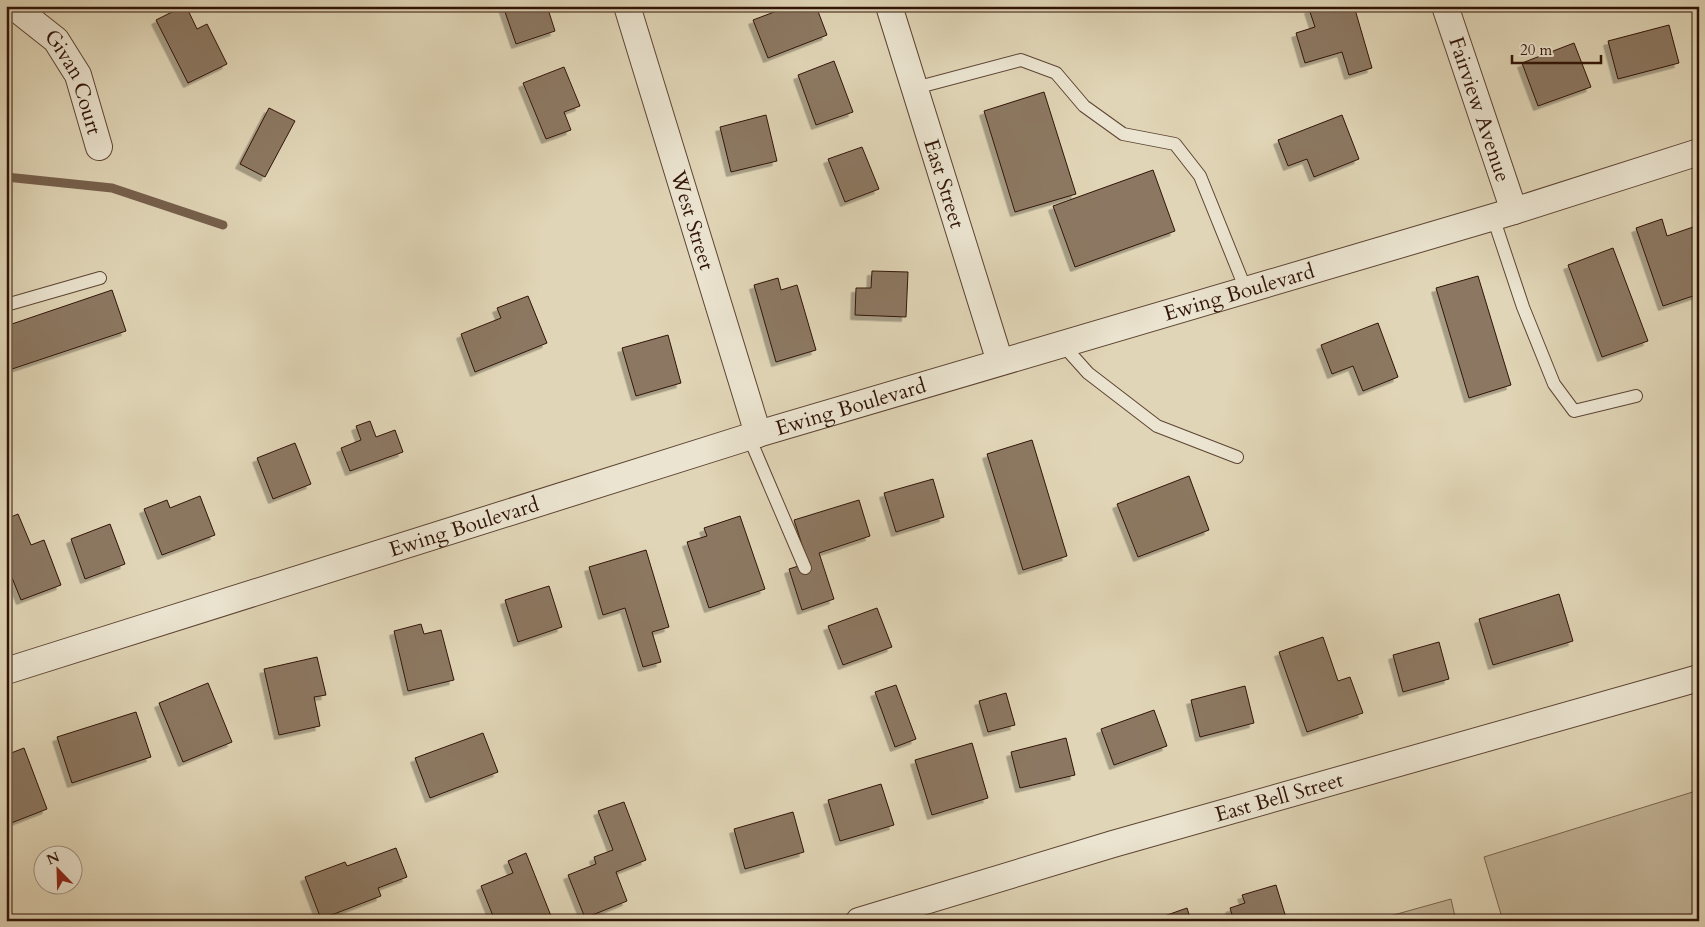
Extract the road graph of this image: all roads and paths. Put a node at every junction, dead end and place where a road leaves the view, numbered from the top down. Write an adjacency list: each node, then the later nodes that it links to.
1 (14, 6): 6 (street, Givan Court)
2 (627, 6): 15 (street, West Street)
3 (889, 6): 5 (street, East Street)
4 (1445, 6): 8 (street, Fairview Avenue)
5 (915, 88): 10 (lane); 13 (street, East Street)
6 (99, 147)
7 (1699, 152): 8 (street, Ewing Boulevard)
8 (1504, 214): 10 (street, Ewing Boulevard); 14 (lane)
9 (100, 278): 11 (lane)
10 (1246, 290): 12 (street, Ewing Boulevard)
11 (6, 305)
12 (1062, 344): 13 (street, Ewing Boulevard); 16 (lane)
13 (1000, 362): 15 (street, Ewing Boulevard)
14 (1636, 396)
15 (753, 436): 17 (lane); 18 (street, Ewing Boulevard)
16 (1236, 457)
17 (805, 568)
18 (6, 671)
19 (1699, 678): 20 (street, East Bell Street)
20 (859, 921)

